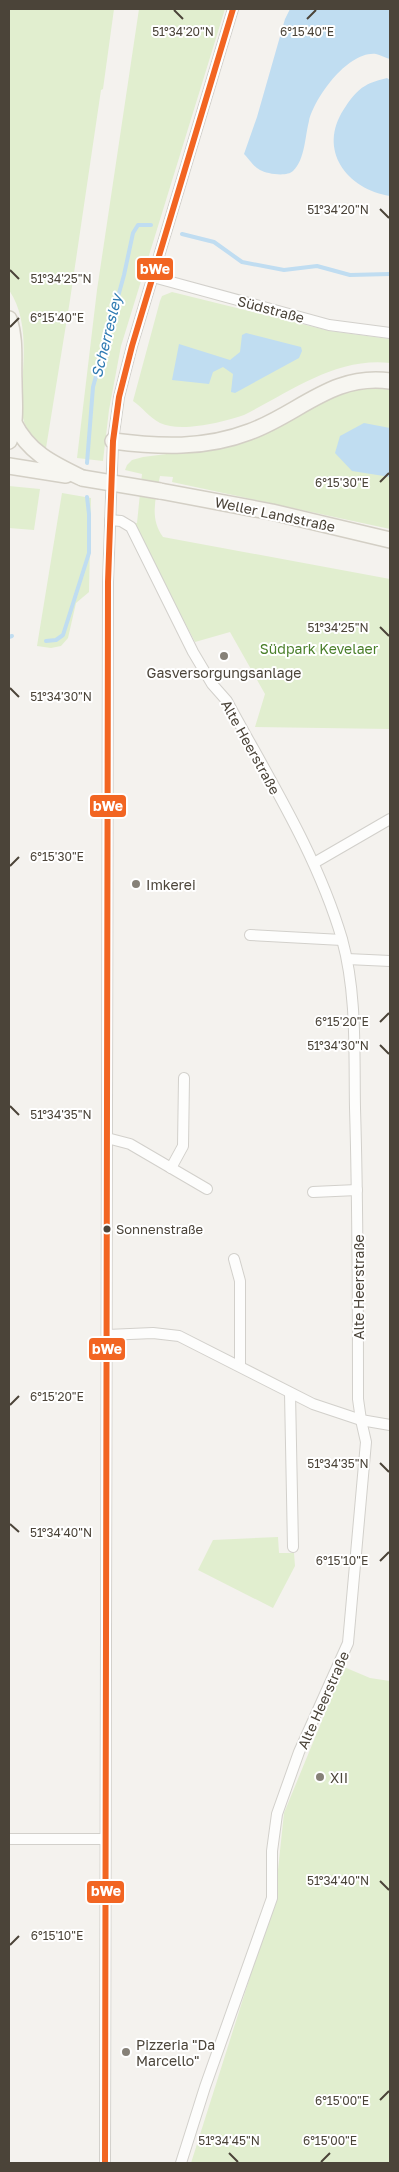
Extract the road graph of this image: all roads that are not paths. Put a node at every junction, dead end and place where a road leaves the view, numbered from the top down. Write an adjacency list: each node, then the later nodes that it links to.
1 (233, 9): 2 (street)
2 (153, 277): 4 (street, Südstraße); 9 (street)
3 (9, 319): 6 (main road)
4 (390, 332)
5 (390, 382): 9 (main road)
6 (11, 384): 7 (main road)
7 (14, 423): 8 (main road); 11 (main road)
8 (9, 441)
9 (113, 441): 12 (street)
10 (9, 466): 11 (main road)
11 (82, 478): 13 (main road, Weller Landstraße, bridge)
12 (110, 520): 15 (street, Alte Heerstraße); 21 (street)
13 (390, 540)
14 (390, 820): 15 (street)
15 (314, 863): 17 (street, Alte Heerstraße)
16 (250, 935): 17 (street)
17 (342, 940): 18 (street, Alte Heerstraße)
18 (347, 959): 19 (street); 24 (street, Alte Heerstraße)
19 (390, 961)
20 (184, 1078): 22 (street)
21 (107, 1138): 22 (street); 27 (street)
22 (171, 1168): 23 (street)
23 (207, 1189)
24 (357, 1190): 25 (street); 30 (street, Alte Heerstraße)
25 (313, 1192)
26 (234, 1259): 28 (street)
27 (107, 1335): 28 (street); 34 (street)
28 (240, 1366): 29 (street)
29 (290, 1393): 30 (street); 32 (street)
30 (361, 1420): 31 (street); 36 (street, Alte Heerstraße)
31 (390, 1425)
32 (293, 1547)
33 (9, 1839): 34 (street)
34 (105, 1839): 35 (street)
35 (105, 2163)
36 (181, 2163)

